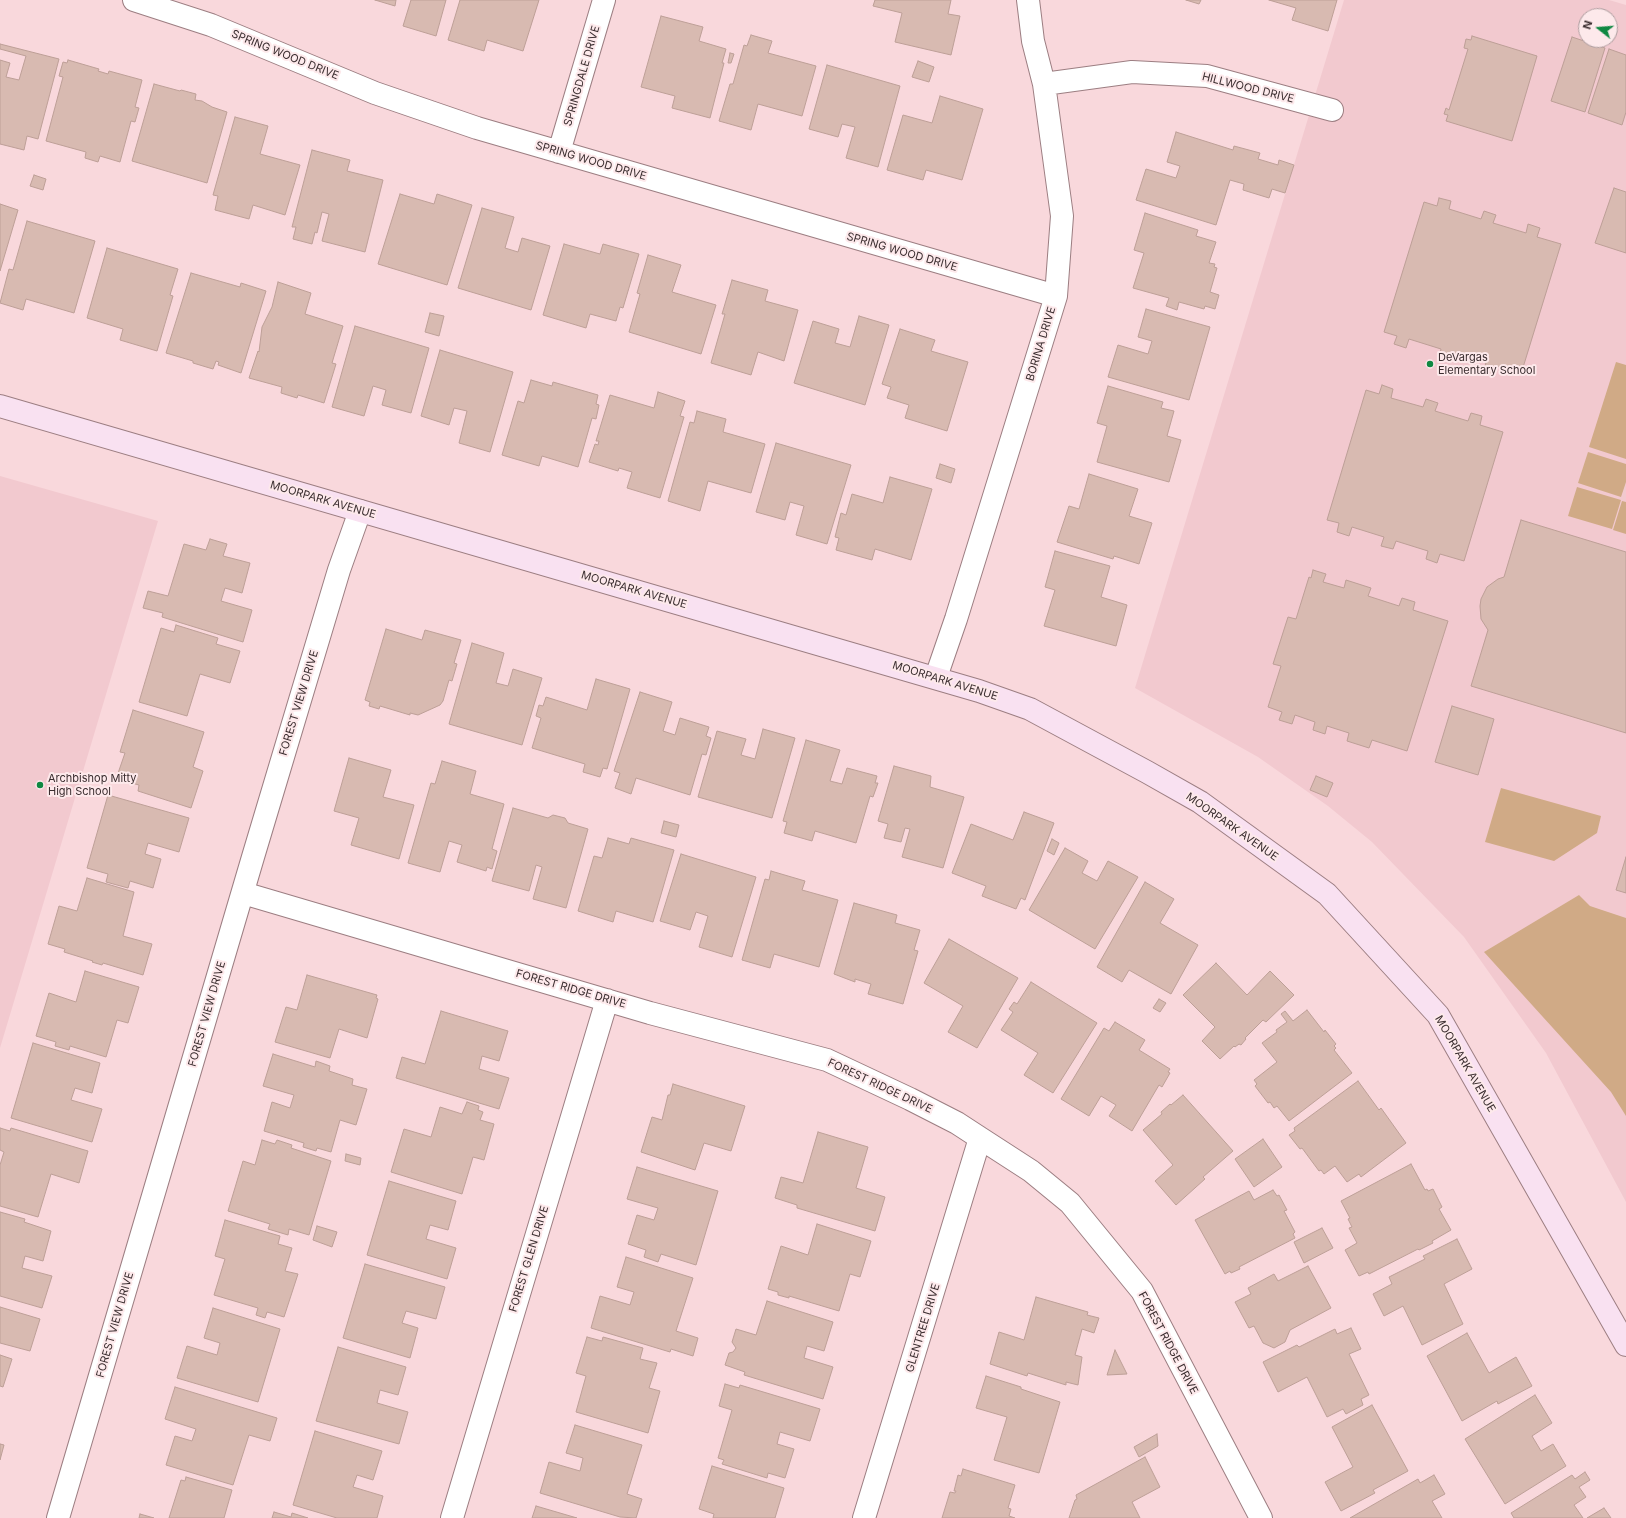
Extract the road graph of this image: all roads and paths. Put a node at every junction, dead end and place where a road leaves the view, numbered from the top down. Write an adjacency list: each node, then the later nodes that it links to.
1 (134, 0): 6 (street, SPRING WOOD DRIVE)
2 (604, 0): 6 (street, SPRINGDALE DRIVE)
3 (1028, 0): 4 (street, BORINA DRIVE)
4 (1044, 84): 5 (street, HILLWOOD DRIVE); 7 (street, BORINA DRIVE)
5 (1332, 110)
6 (559, 152): 7 (street, SPRING WOOD DRIVE)
7 (1056, 296): 10 (street, BORINA DRIVE)
8 (0, 406): 9 (main road, MOORPARK AVENUE)
9 (360, 511): 10 (main road, MOORPARK AVENUE); 11 (street, FOREST VIEW DRIVE)
10 (936, 677): 14 (main road, MOORPARK AVENUE)
11 (243, 893): 12 (street, FOREST RIDGE DRIVE); 15 (street, FOREST VIEW DRIVE)
12 (607, 1000): 13 (street, FOREST RIDGE DRIVE); 16 (street, FOREST GLEN DRIVE)
13 (980, 1138): 17 (street, GLENTREE DRIVE); 18 (street, FOREST RIDGE DRIVE)
14 (1626, 1345)
15 (58, 1518)
16 (452, 1518)
17 (864, 1518)
18 (1261, 1518)

